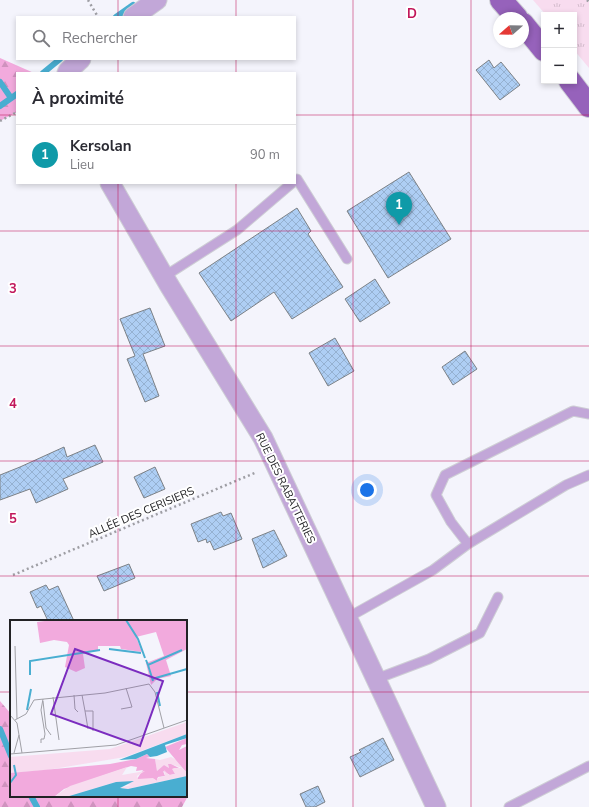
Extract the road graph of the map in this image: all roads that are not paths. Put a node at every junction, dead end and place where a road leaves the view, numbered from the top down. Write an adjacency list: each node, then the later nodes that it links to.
1 (157, 0): 4 (street)
2 (501, 0): 3 (main road)
3 (512, 12)
4 (134, 16)
5 (529, 31): 6 (main road)
6 (542, 48)
7 (80, 60): 8 (street)
8 (67, 72)
9 (572, 84): 10 (main road)
10 (589, 106)
11 (296, 180): 14 (lane)
12 (111, 184): 15 (street, RUE DES RABATTERIES)
13 (291, 184): 15 (lane)
14 (347, 259)
15 (165, 276): 20 (street, RUE DES RABATTERIES)
16 (589, 414): 18 (lane)
17 (589, 475): 18 (lane)
18 (468, 544): 20 (lane)
19 (498, 598): 21 (lane)
20 (347, 618): 21 (street, RUE DES RABATTERIES)
21 (376, 679): 23 (street, RUE DES RABATTERIES)
22 (589, 766): 24 (lane)
23 (436, 807)
24 (509, 807)

